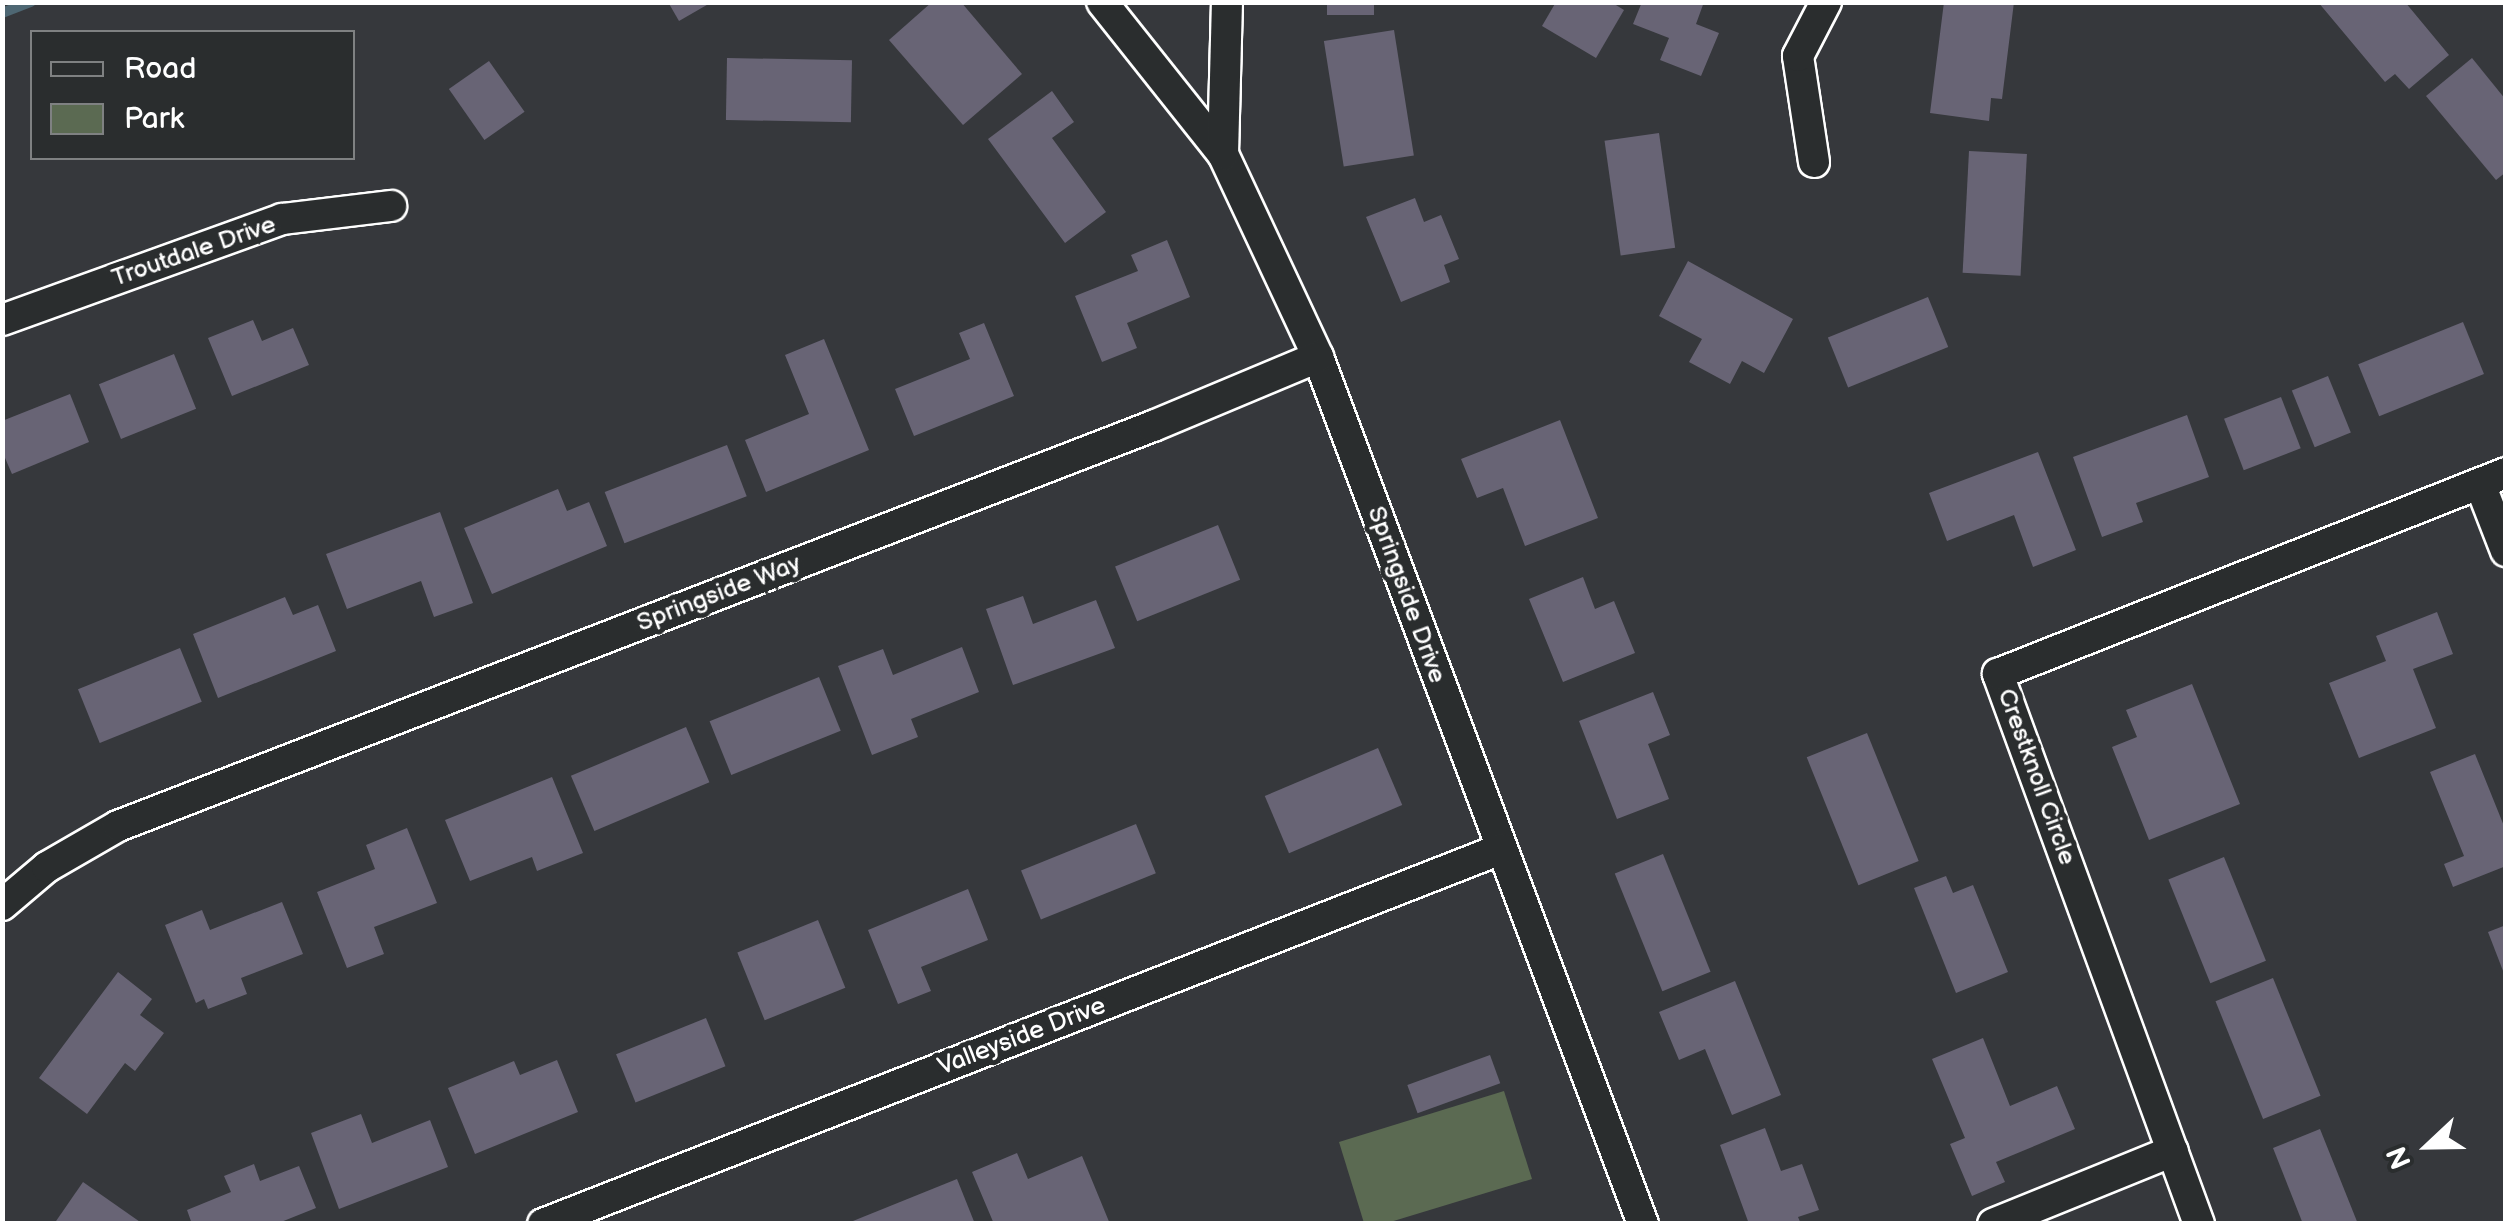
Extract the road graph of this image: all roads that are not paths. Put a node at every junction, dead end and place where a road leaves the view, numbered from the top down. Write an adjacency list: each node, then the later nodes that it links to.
1 (1102, 2): 4 (street, Springside Drive)
2 (1227, 2): 4 (street)
3 (1826, 2): 5 (street)
4 (1223, 154): 8 (street, Springside Drive)
5 (1814, 162)
6 (391, 206): 7 (street, Troutdale Drive)
7 (2, 320)
8 (1318, 357): 11 (street, Springside Drive); 12 (street, Springside Way)
9 (2493, 479): 10 (street); 13 (street, Crestknoll Circle)
10 (2506, 551)
11 (1501, 850): 14 (street, Valleyside Drive); 16 (street, Springside Drive)
12 (2, 905)
13 (2173, 1151): 17 (street); 18 (street, Crestknoll Circle)
14 (605, 1212): 15 (street, Valleyside Drive)
15 (542, 1224)
16 (1643, 1224)
17 (1993, 1224)
18 (2199, 1224)

